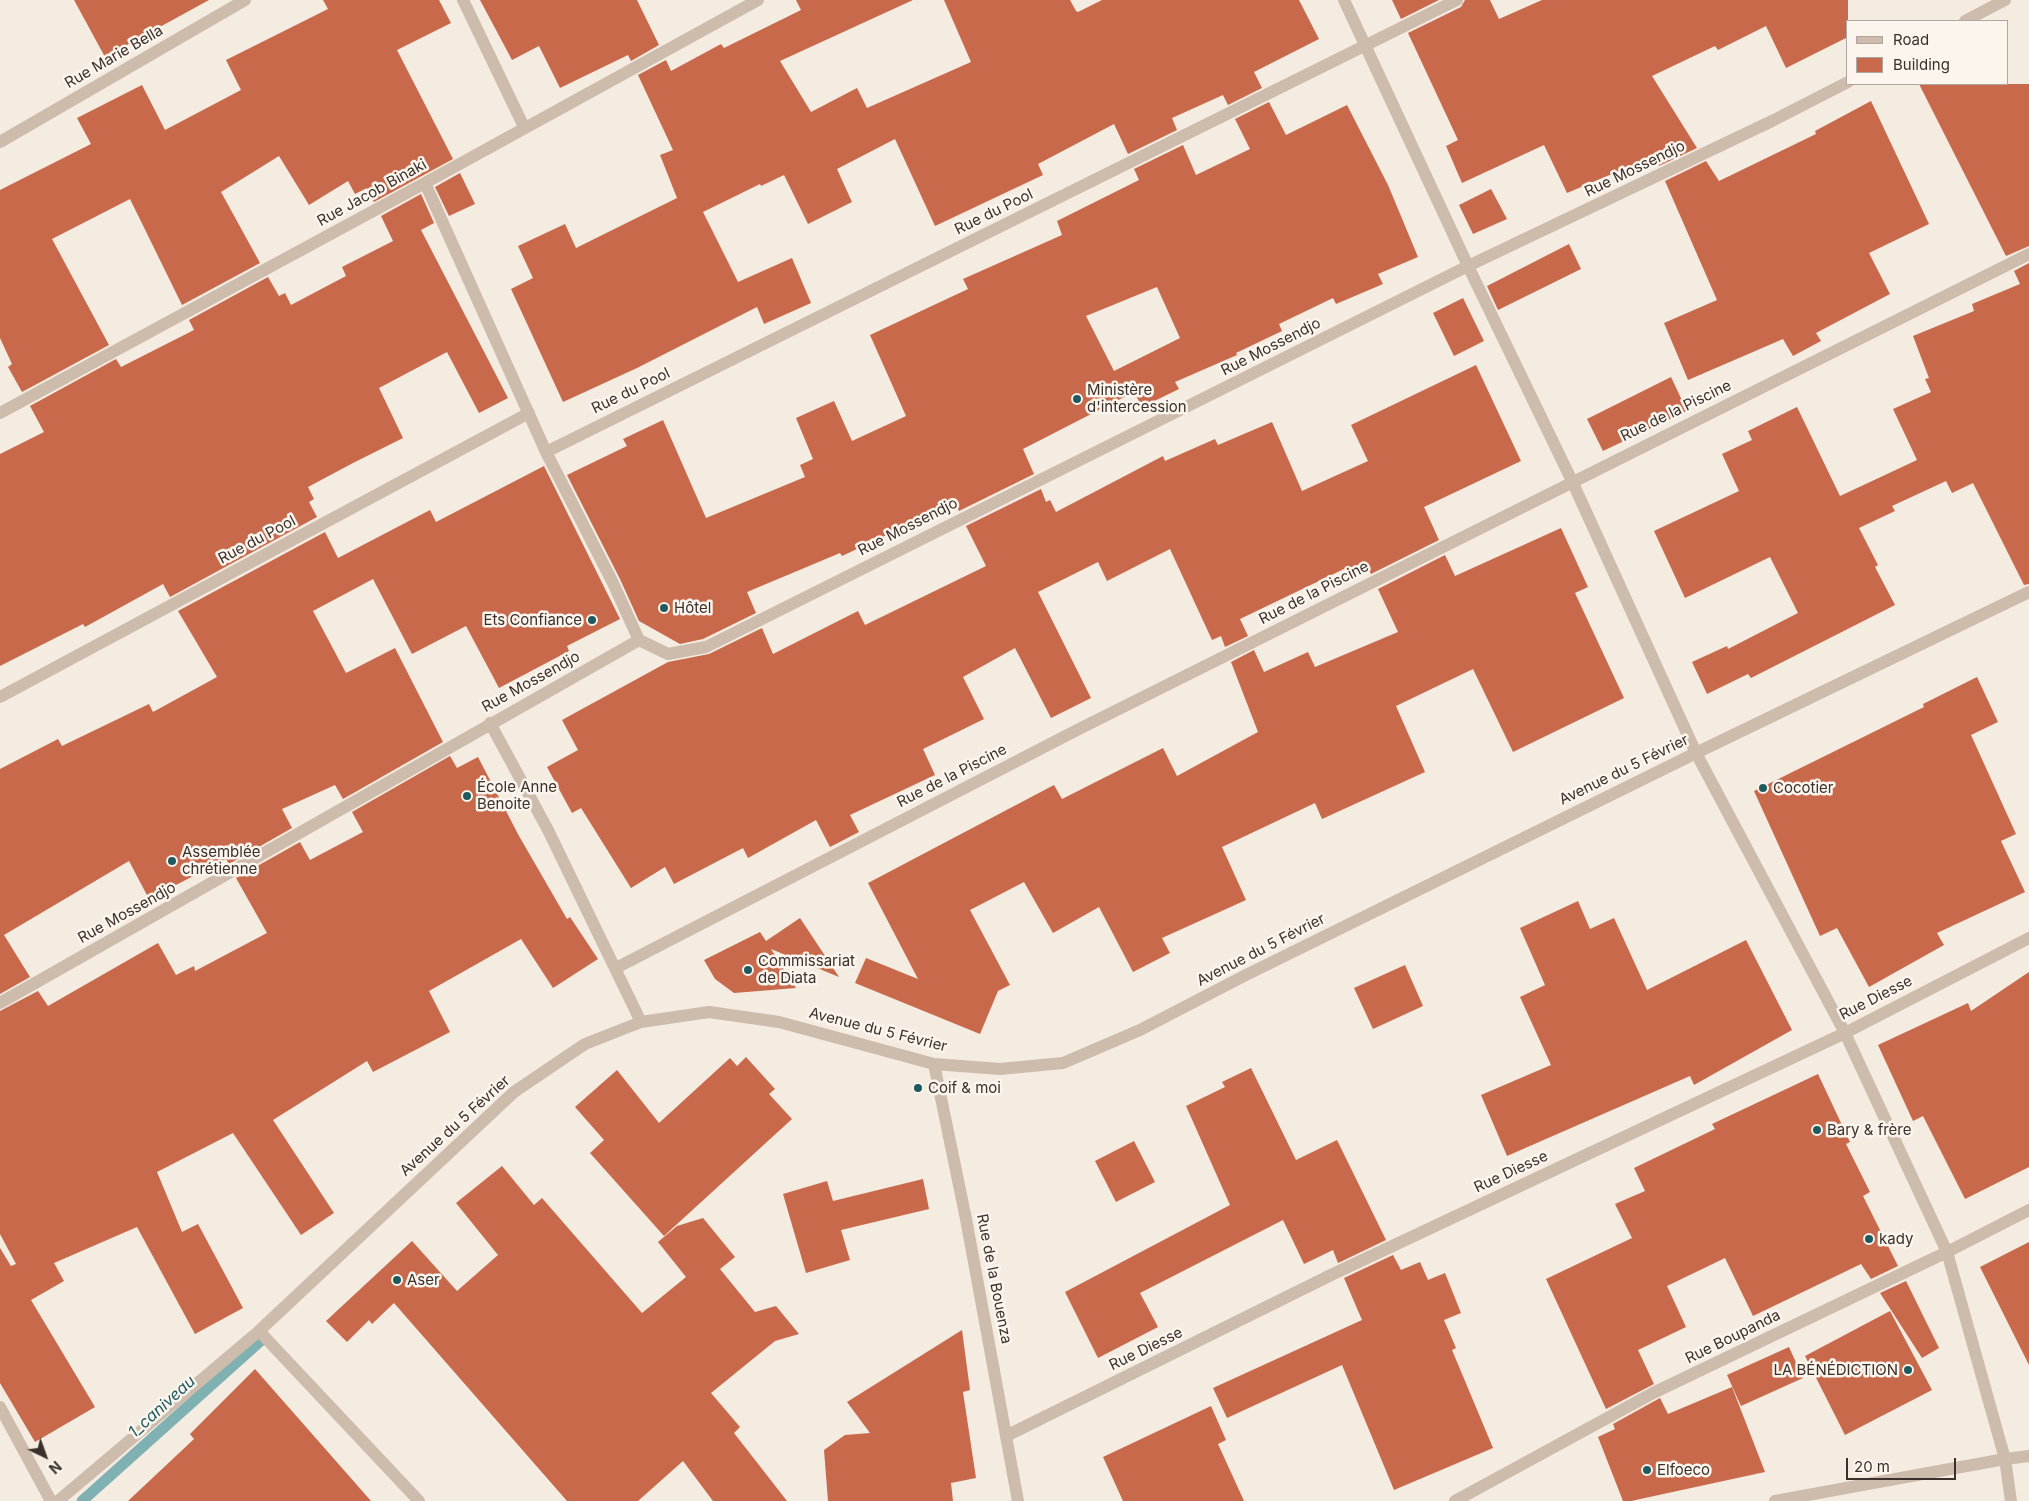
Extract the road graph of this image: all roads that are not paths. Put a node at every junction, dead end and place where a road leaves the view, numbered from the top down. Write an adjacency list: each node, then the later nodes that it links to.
1 (245, 0): 11 (street, Rue Marie Bella)
2 (463, 0): 10 (street)
3 (758, 0): 10 (street, Rue Jacob Binaki)
4 (1344, 0): 8 (street)
5 (1456, 0): 8 (street, Rue du Pool)
6 (2006, 0): 7 (street)
7 (1967, 20)
8 (1366, 46): 14 (street); 17 (street, Rue du Pool)
9 (1846, 83): 14 (street, Rue Mossendjo)
10 (524, 127): 12 (street, Rue Jacob Binaki)
11 (0, 142)
12 (425, 183): 15 (street, Rue Jacob Binaki); 16 (street)
13 (2029, 254): 18 (street, Rue de la Piscine)
14 (1468, 266): 18 (street); 20 (street, Rue Mossendjo)
15 (0, 412)
16 (529, 413): 17 (street); 21 (street, Rue du Pool)
17 (546, 452): 20 (street)
18 (1572, 481): 23 (street); 25 (street, Rue de la Piscine)
19 (2029, 592): 23 (street, Avenue du 5 Février)
20 (639, 640): 22 (street, Rue Mossendjo)
21 (0, 697)
22 (490, 723): 25 (street); 26 (street, Rue Mossendjo)
23 (1696, 753): 28 (street); 29 (street, Avenue du 5 Février)
24 (2029, 938): 28 (street, Rue Diesse)
25 (616, 968): 27 (street)
26 (0, 1003)
27 (641, 1022): 29 (street, Avenue du 5 Février); 32 (street, Avenue du 5 Février)
28 (1845, 1032): 31 (street); 34 (street, Rue Diesse)
29 (934, 1064): 34 (street, Rue de la Bouenza)
30 (2029, 1210): 31 (street, Rue Boupanda)
31 (1947, 1252): 36 (street); 41 (street, Rue Boupanda)
32 (259, 1331): 38 (street, Avenue du 5 Février); 39 (street)
33 (0, 1407): 37 (street)
34 (1006, 1436): 40 (street, Rue de la Bouenza)
35 (2029, 1456): 36 (street)
36 (2005, 1459): 42 (street); 43 (street)
37 (51, 1501)
38 (58, 1501)
39 (419, 1501)
40 (1018, 1501)
41 (1455, 1501)
42 (1775, 1501)
43 (2011, 1501)

